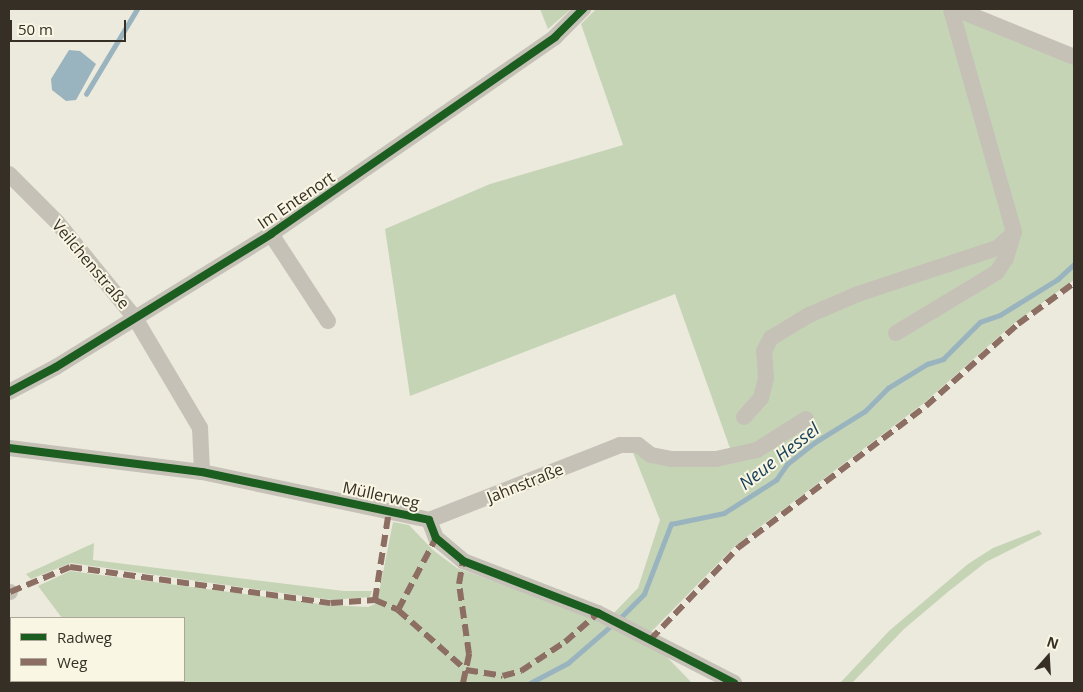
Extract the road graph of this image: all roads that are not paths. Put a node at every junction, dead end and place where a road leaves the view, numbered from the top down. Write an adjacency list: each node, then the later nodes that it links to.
1 (584, 9): 7 (street, Im Entenort)
2 (951, 9): 6 (street)
3 (956, 9): 4 (street)
4 (1074, 57)
5 (9, 174): 8 (street, Veilchenstraße)
6 (1014, 232): 10 (street); 12 (street)
7 (271, 234): 8 (street, Im Entenort); 9 (street)
8 (135, 318): 11 (street, Im Entenort); 15 (street, Veilchenstraße)
9 (328, 321)
10 (896, 332)
11 (9, 392)
12 (744, 417)
13 (806, 419): 16 (street, Jahnstraße)
14 (9, 448): 15 (street, Müllerweg)
15 (202, 472): 16 (street, Müllerweg)
16 (429, 520): 17 (street, Müllerweg)
17 (734, 683)

